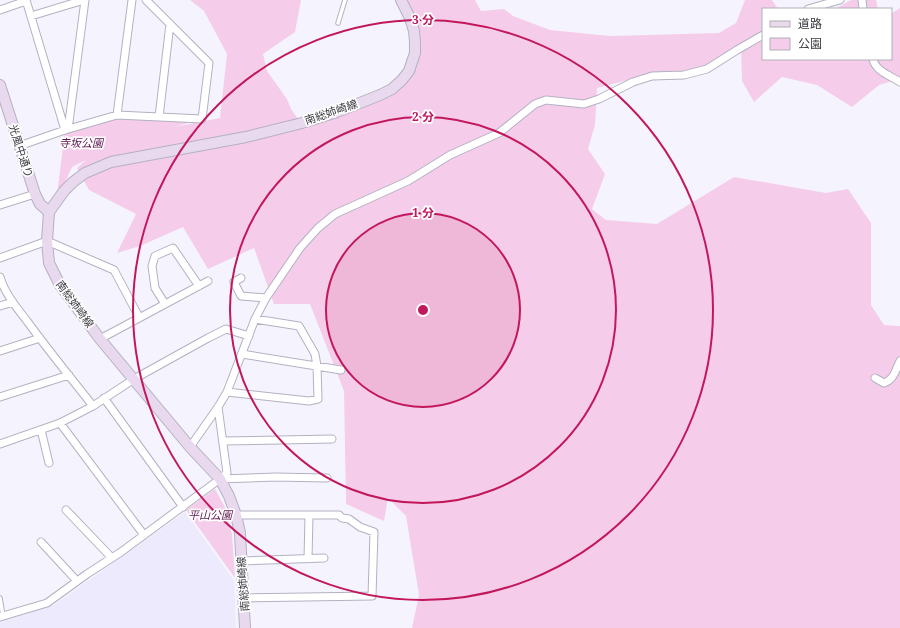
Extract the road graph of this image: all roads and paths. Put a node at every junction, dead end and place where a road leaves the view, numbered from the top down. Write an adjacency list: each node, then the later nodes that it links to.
1 (85, 0): 10 (street); 19 (street)
2 (132, 0): 17 (street)
3 (146, 0): 12 (street)
4 (345, 0): 11 (lane)
5 (401, 0): 23 (main road, 南総姉崎線)
6 (840, 0): 8 (street)
7 (26, 1): 9 (street); 10 (street)
8 (812, 8)
9 (0, 10)
10 (31, 16): 19 (street)
11 (338, 23)
12 (170, 24): 18 (street); 18 (street)
13 (762, 36): 30 (street)
14 (873, 60): 15 (street)
15 (900, 82)
16 (0, 85): 20 (main road, 光風中通り)
17 (117, 115): 18 (street); 19 (street)
18 (159, 117)
19 (65, 130): 20 (street)
20 (19, 146): 21 (main road, 光風中通り)
21 (35, 194): 22 (street); 23 (main road, 光風中通り)
22 (0, 205)
23 (49, 212): 24 (main road, 南総姉崎線)
24 (47, 241): 25 (street); 34 (street); 38 (main road, 南総姉崎線)
25 (0, 258)
26 (0, 277): 31 (street)
27 (241, 278): 30 (street)
28 (208, 281): 29 (street)
29 (198, 286): 32 (street); 32 (street)
30 (266, 298): 35 (street)
31 (13, 302): 33 (street); 37 (street)
32 (165, 304): 34 (street)
33 (0, 306)
34 (140, 317): 38 (street)
35 (255, 319): 36 (street); 42 (street)
36 (249, 336): 40 (street); 46 (street)
37 (40, 338): 39 (street); 44 (street)
38 (100, 339): 46 (main road, 南総姉崎線)
39 (0, 351)
40 (242, 354): 42 (street); 47 (street)
41 (900, 360): 45 (street)
42 (316, 366): 43 (street); 47 (street)
43 (341, 370)
44 (69, 375): 48 (street); 50 (street)
45 (875, 378)
46 (134, 379): 49 (street); 57 (main road, 南総姉崎線)
47 (227, 392): 51 (street)
48 (0, 397)
49 (104, 398): 50 (street); 61 (street)
50 (93, 406): 52 (street)
51 (218, 407): 55 (street); 57 (street)
52 (60, 423): 53 (street); 65 (street)
53 (41, 430): 56 (street); 58 (street)
54 (332, 439): 55 (street)
55 (223, 441): 60 (street)
56 (0, 444)
57 (190, 447): 60 (main road, 南総姉崎線)
58 (48, 462)
59 (327, 478): 60 (street)
60 (220, 479): 61 (street); 64 (main road, 南総姉崎線)
61 (183, 507): 65 (street)
62 (66, 510): 67 (street)
63 (309, 514): 64 (street); 69 (street); 73 (street)
64 (236, 515): 70 (main road, 南総姉崎線)
65 (144, 535): 67 (street)
66 (41, 542): 71 (street)
67 (112, 558): 71 (street)
68 (324, 558): 69 (street)
69 (308, 559): 70 (street)
70 (241, 561): 73 (main road, 南総姉崎線)
71 (77, 581): 74 (street)
72 (0, 598): 74 (lane)
73 (244, 598): 75 (main road, 南総姉崎線)
74 (2, 617)
75 (245, 628)

